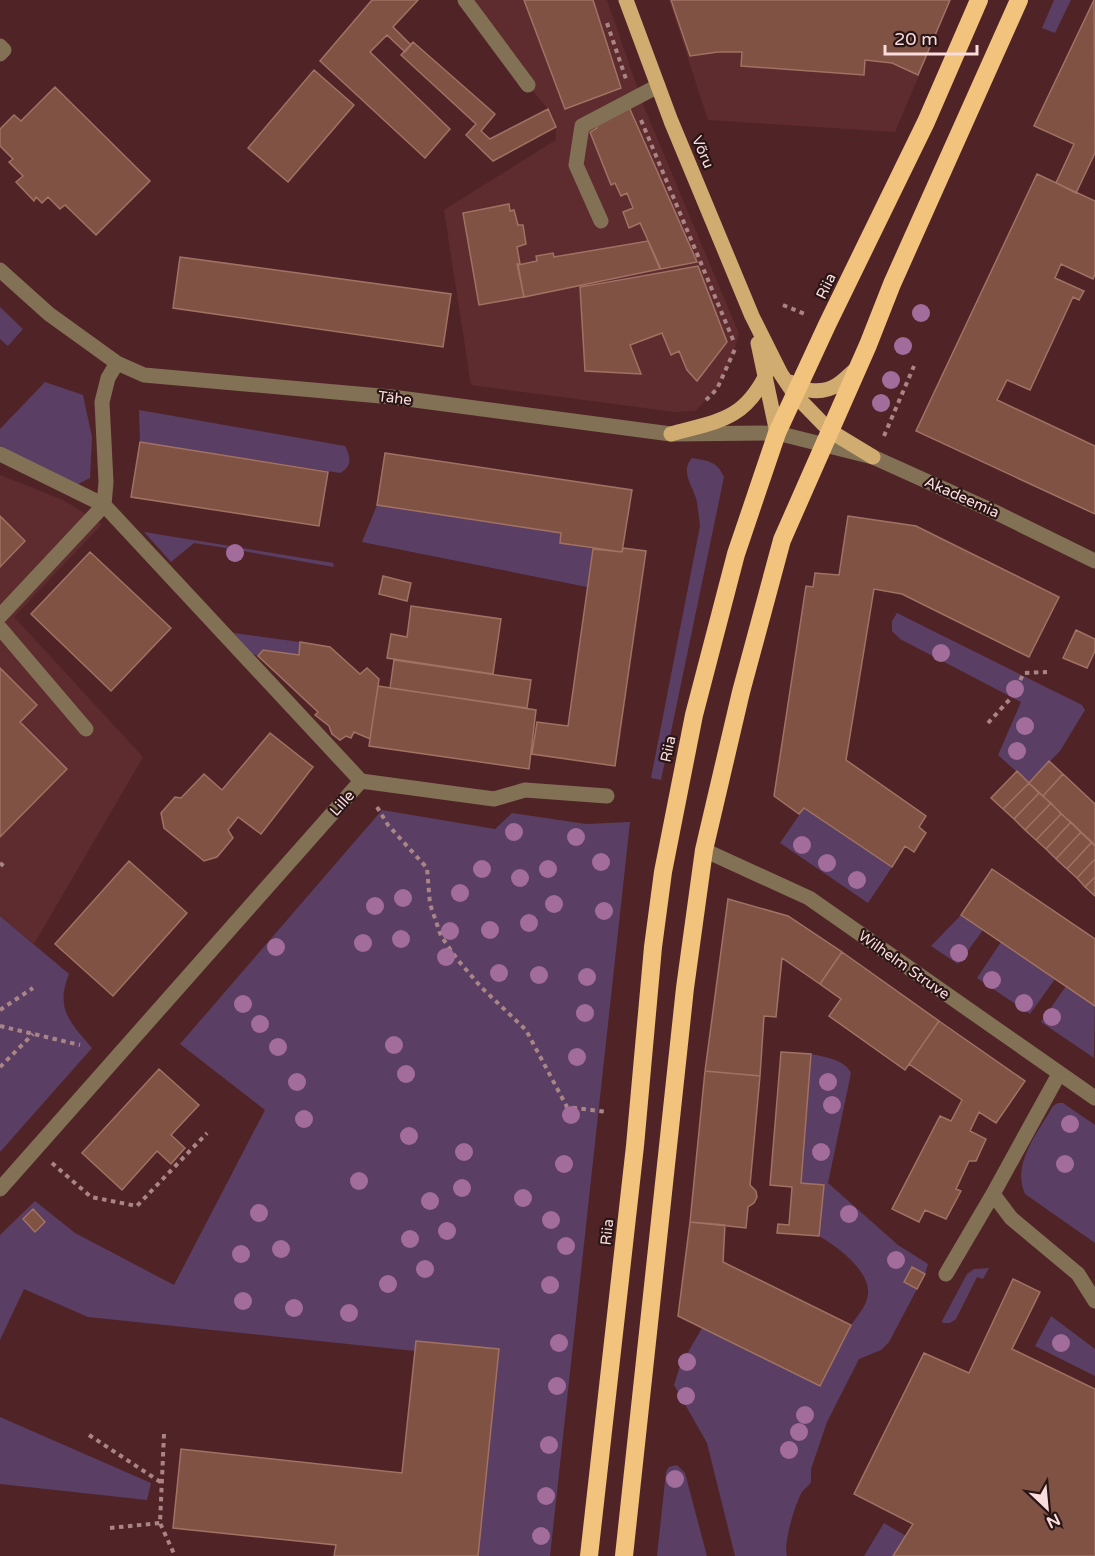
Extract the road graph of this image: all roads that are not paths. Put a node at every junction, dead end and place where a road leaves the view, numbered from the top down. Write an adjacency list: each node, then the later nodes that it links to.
1 (465, 0): 7 (street)
2 (626, 0): 8 (main road, Võru)
3 (979, 0): 14 (highway, Riia)
4 (1019, 0): 12 (highway)
5 (0, 46): 6 (street)
6 (0, 54)
7 (528, 85)
8 (658, 86): 9 (street); 13 (main road, Võru)
9 (601, 221)
10 (0, 270): 11 (street, Tähe)
11 (117, 363): 16 (street, Tähe); 19 (street)
12 (858, 368): 14 (main road); 17 (highway)
13 (773, 375): 14 (main road); 14 (main road); 15 (main road); 16 (main road)
14 (794, 398): 15 (highway, Riia); 17 (main road)
15 (777, 433): 16 (street, Tähe); 17 (street, Tähe); 33 (highway, Riia)
16 (671, 434)
17 (827, 438): 20 (street, Akadeemia); 26 (highway)
18 (0, 454): 19 (street)
19 (104, 505): 21 (street); 24 (street, Lille)
20 (1095, 561)
21 (0, 616)
22 (0, 628): 23 (street)
23 (86, 729)
24 (361, 781): 25 (street); 29 (street, Lille)
25 (607, 796)
26 (704, 850): 27 (street, Wilhelm Struve); 34 (highway)
27 (1059, 1074): 28 (street, Wilhelm Struve); 30 (street)
28 (1095, 1098)
29 (0, 1189)
30 (993, 1194): 31 (street); 32 (street)
31 (946, 1274)
32 (1095, 1301)
33 (589, 1556)
34 (624, 1556)

